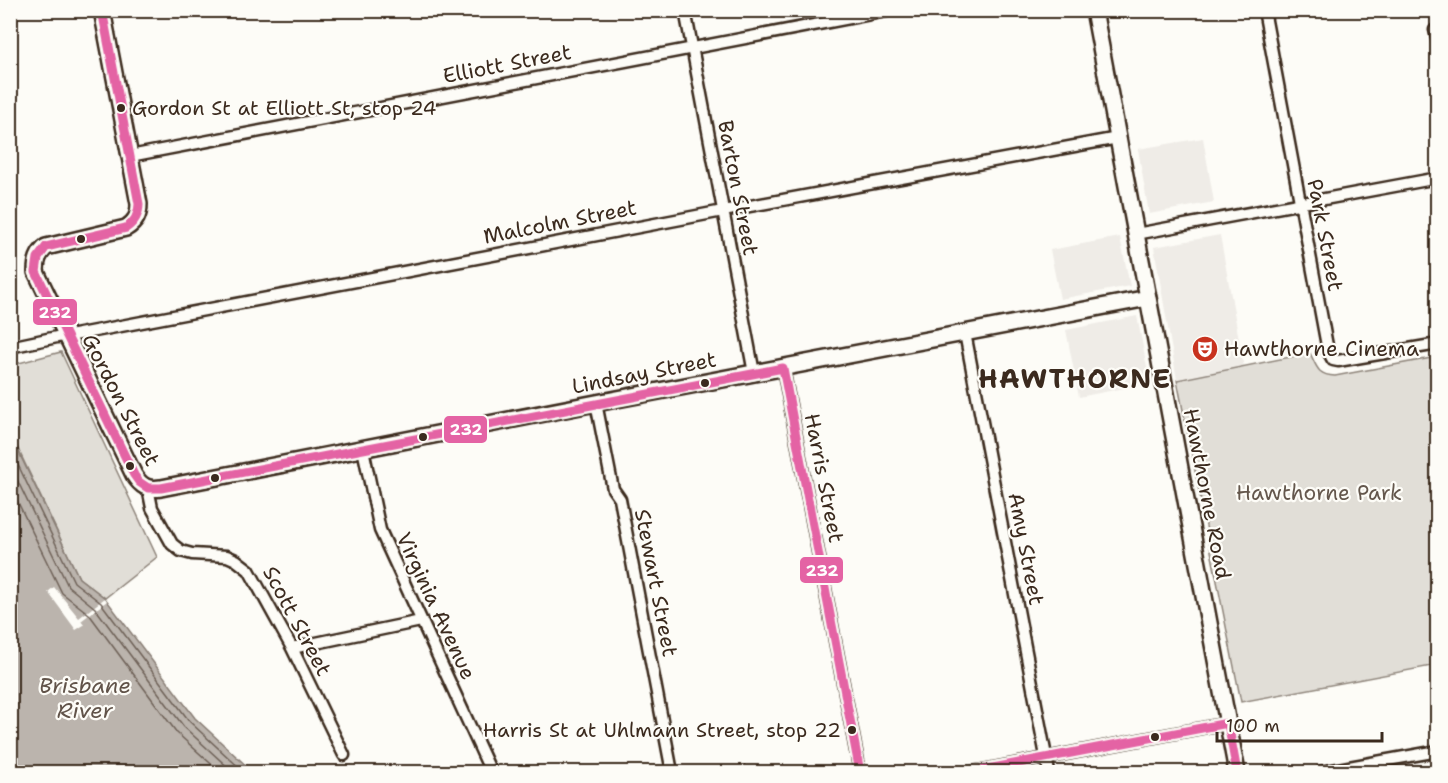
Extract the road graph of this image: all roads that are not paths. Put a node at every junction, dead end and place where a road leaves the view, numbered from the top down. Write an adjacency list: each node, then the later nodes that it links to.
1 (102, 10): 10 (street, Gordon Street)
2 (684, 10): 8 (street, Barton Street)
3 (892, 10): 8 (street, Elliott Street)
4 (1094, 10): 9 (street, Hawthorne Road)
5 (1264, 10): 12 (street, Park Street)
6 (1435, 30): 7 (street)
7 (1437, 42)
8 (692, 49): 10 (street, Elliott Street); 13 (street, Barton Street)
9 (1118, 138): 13 (street, Malcolm Street); 14 (street, Hawthorne Road)
10 (130, 156): 17 (street, Gordon Street)
11 (1437, 178): 12 (street)
12 (1300, 204): 14 (street); 18 (street, Park Street)
13 (723, 211): 17 (street, Malcolm Street); 21 (street, Barton Street)
14 (1136, 234): 15 (street, Hawthorne Road)
15 (1149, 298): 16 (street, Lindsay Street); 28 (street, Hawthorne Road)
16 (965, 333): 20 (street, Lindsay Street); 31 (street, Amy Street)
17 (66, 336): 19 (street, Malcolm Street); 24 (street, Gordon Street)
18 (1437, 344)
19 (10, 347)
20 (783, 368): 21 (street, Lindsay Street); 34 (street, Harris Street)
21 (754, 373): 22 (street, Lindsay Street)
22 (596, 403): 23 (street, Lindsay Street); 33 (street, Stewart Street)
23 (363, 449): 24 (street, Lindsay Street); 26 (street, Virginia Avenue)
24 (148, 488): 25 (street, Gordon Street)
25 (181, 551): 27 (street, Scott Street)
26 (421, 621): 27 (street); 32 (street, Virginia Avenue)
27 (291, 648): 30 (street, Scott Street)
28 (1228, 723): 31 (street); 37 (street, Hawthorne Road)
29 (1437, 751): 38 (street)
30 (344, 755)
31 (1046, 758): 35 (street); 36 (street, Amy Street)
32 (491, 772)
33 (672, 772)
34 (860, 772)
35 (972, 772)
36 (1048, 772)
37 (1238, 772)
38 (1321, 772)

